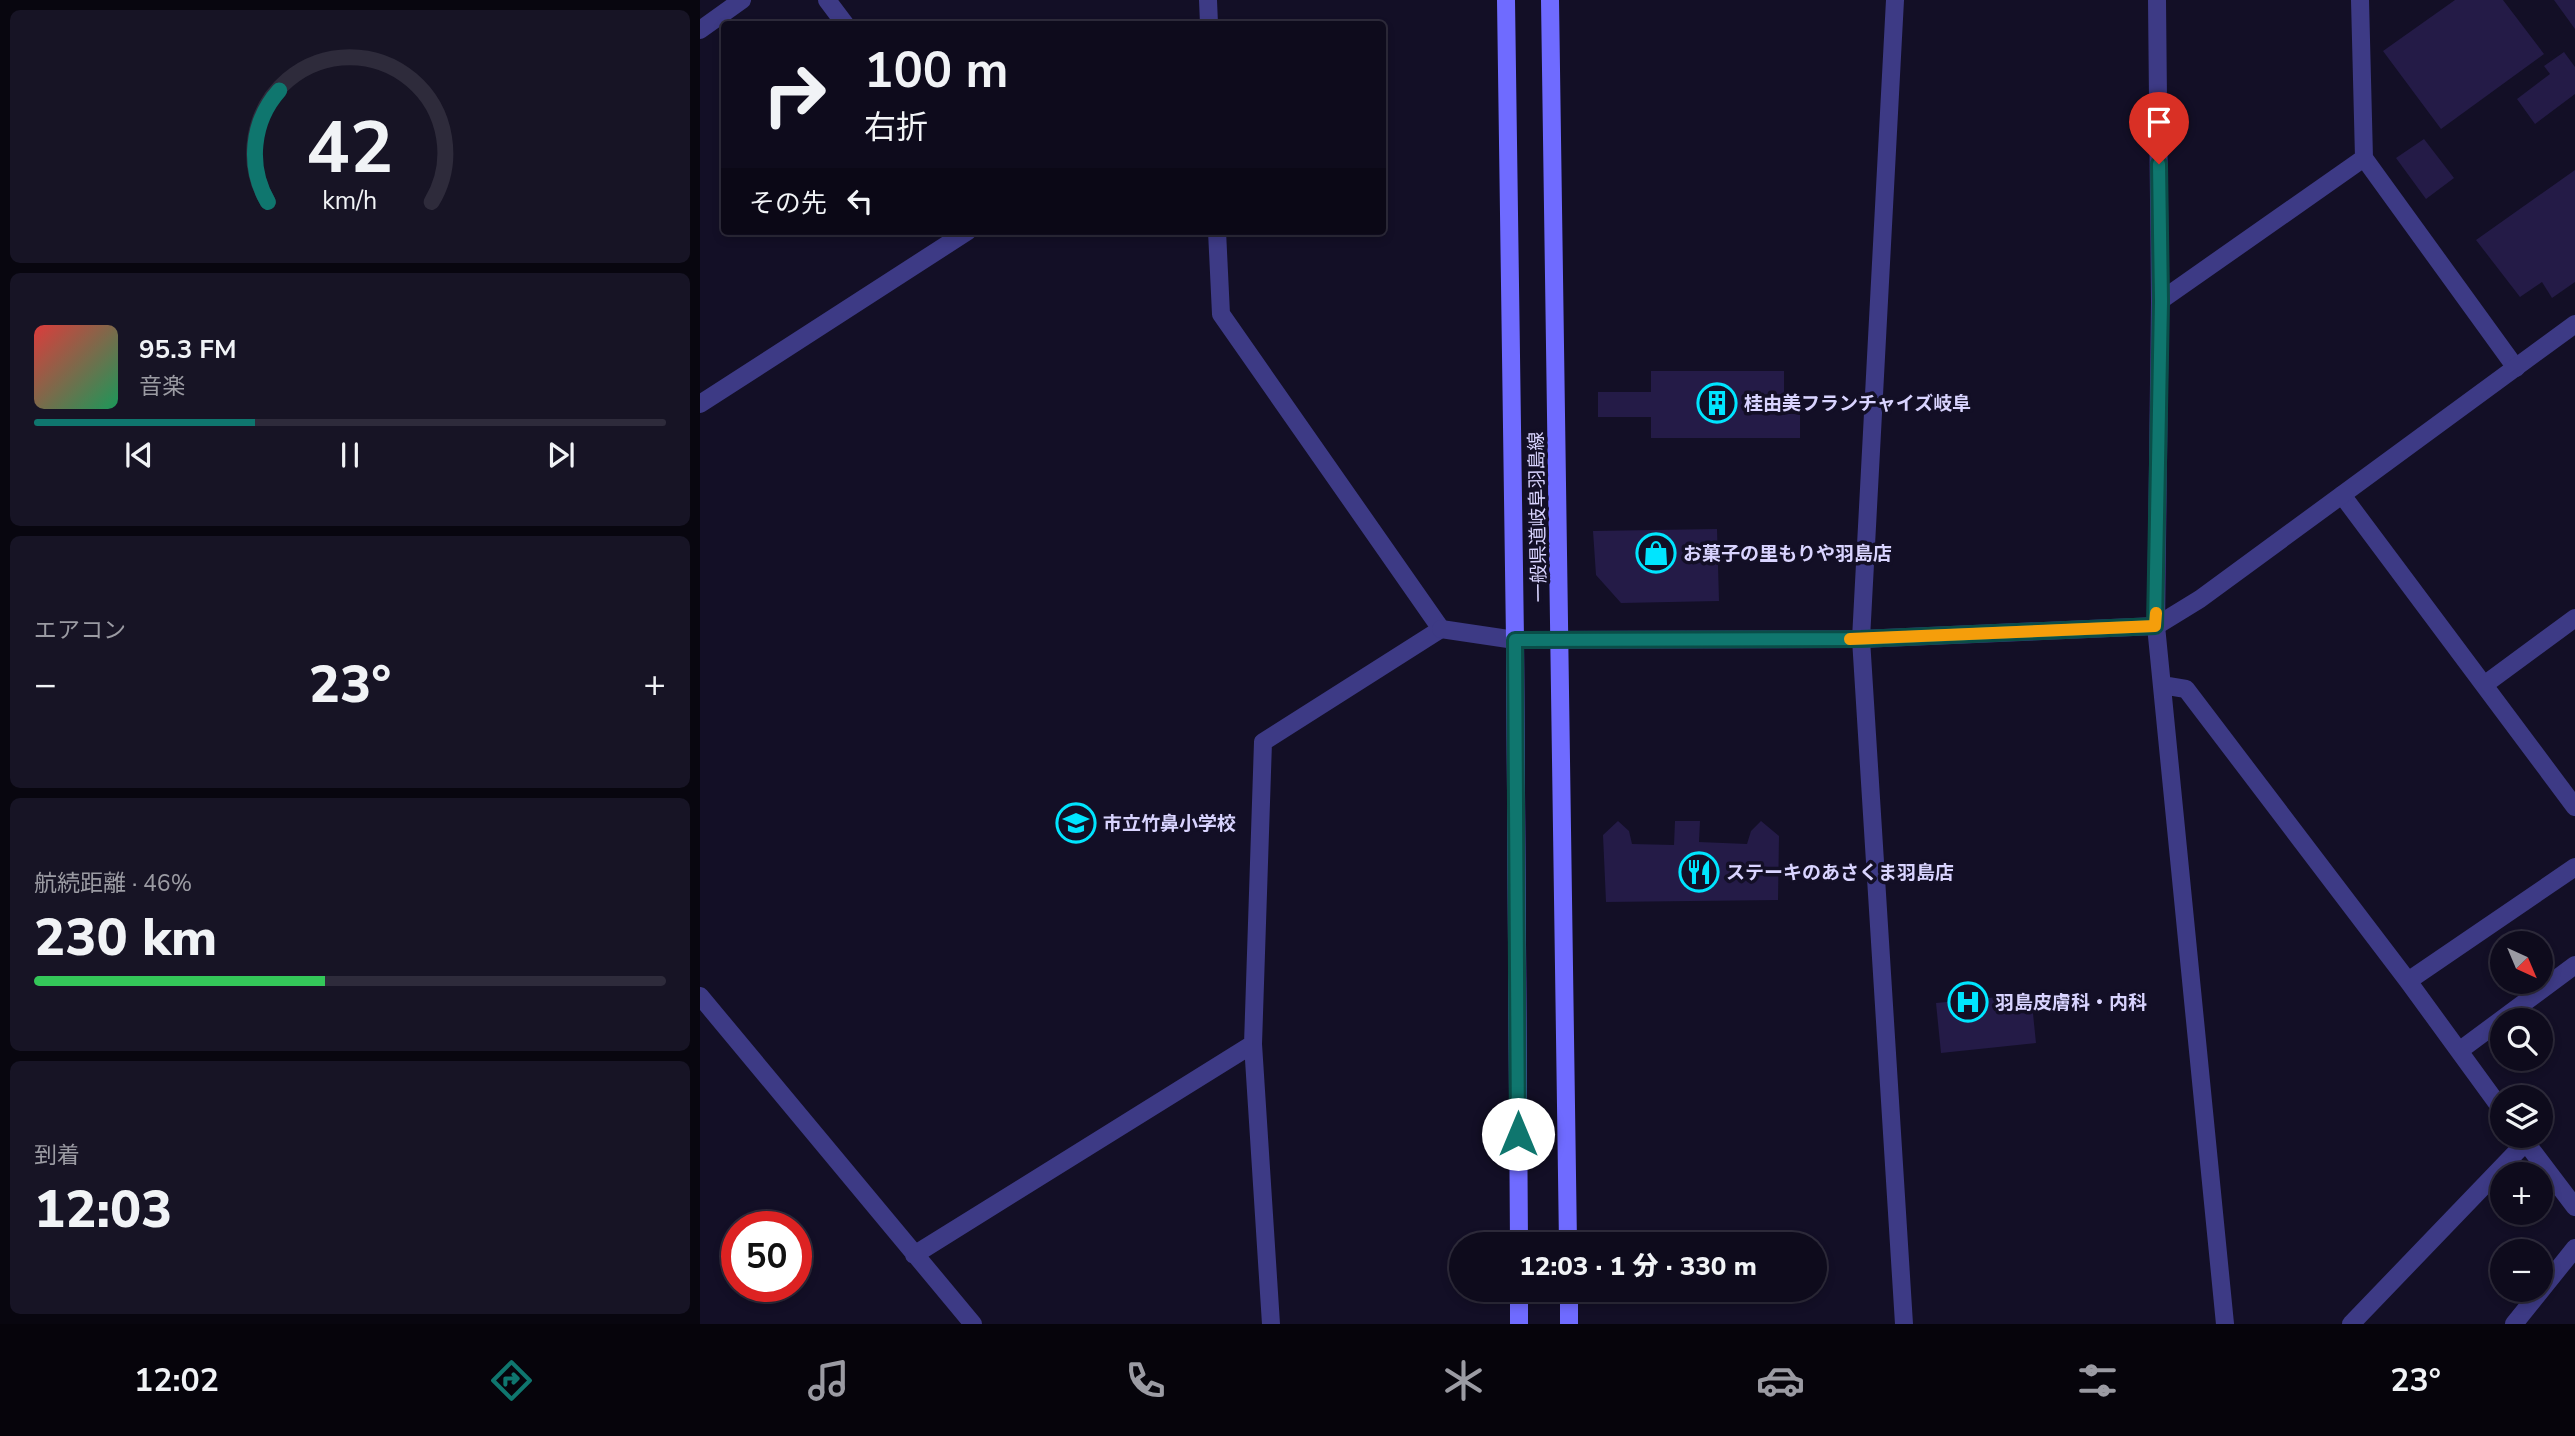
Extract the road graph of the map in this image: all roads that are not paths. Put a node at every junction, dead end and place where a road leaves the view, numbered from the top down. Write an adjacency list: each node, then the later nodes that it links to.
1 (742, 0): 11 (street)
2 (827, 0): 9 (street)
3 (1208, 0): 10 (street)
4 (1506, 0): 24 (main road, 一般県道岐阜羽島線)
5 (1550, 0): 25 (main road, 一般県道岐阜羽島線)
6 (1895, 0): 23 (street)
7 (2157, 0): 15 (street)
8 (2360, 0): 12 (street)
9 (843, 21)
10 (1209, 21)
11 (700, 30)
12 (2364, 158): 15 (street); 17 (street)
13 (962, 235): 18 (street)
14 (1217, 235): 22 (street)
15 (2161, 301): 21 (street)
16 (2575, 324): 17 (street)
17 (2516, 368): 19 (street)
18 (700, 404)
19 (2342, 495): 21 (street); 27 (street)
20 (2575, 618): 27 (street)
21 (2155, 626): 23 (street); 26 (street)
22 (1441, 629): 24 (street); 33 (street)
23 (1861, 639): 25 (street); 49 (street)
24 (1515, 640): 25 (street); 39 (main road, 一般県道岐阜羽島線)
25 (1560, 640): 40 (main road, 一般県道岐阜羽島線)
26 (2162, 685): 31 (street); 50 (street)
27 (2484, 685): 28 (street)
28 (2575, 807)
29 (2575, 867): 31 (street)
30 (2575, 965): 34 (street)
31 (2409, 981): 34 (street)
32 (700, 996): 42 (street)
33 (1252, 1044): 42 (street); 46 (street)
34 (2459, 1051): 35 (street)
35 (2490, 1094)
36 (2516, 1148): 51 (street)
37 (2531, 1148): 38 (street)
38 (2575, 1207)
39 (1519, 1232)
40 (1568, 1232)
41 (2575, 1248): 52 (street)
42 (914, 1255): 45 (street)
43 (1519, 1302): 47 (main road)
44 (1569, 1302): 48 (main road)
45 (973, 1324)
46 (1271, 1324)
47 (1519, 1324)
48 (1569, 1324)
49 (1903, 1324)
50 (2225, 1324)
51 (2351, 1324)
52 (2514, 1324)

